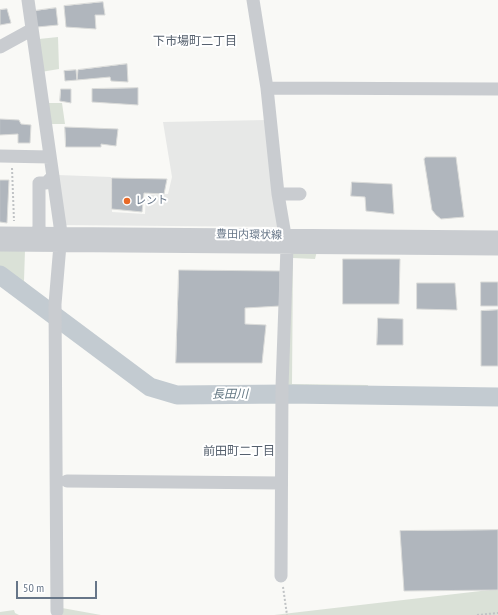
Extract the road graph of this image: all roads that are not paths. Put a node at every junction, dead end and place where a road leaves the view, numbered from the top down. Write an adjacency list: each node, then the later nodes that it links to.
1 (28, 0): 3 (street)
2 (253, 0): 5 (street)
3 (31, 30): 4 (street); 8 (street)
4 (0, 47)
5 (267, 88): 6 (street); 10 (street)
6 (498, 89)
7 (6, 156): 8 (street)
8 (50, 157): 9 (street)
9 (52, 177): 13 (street); 15 (street)
10 (278, 194): 11 (street); 16 (street)
11 (300, 194)
12 (0, 233): 13 (street, 豊田内環状線)
13 (39, 234): 15 (street, 豊田内環状線)
14 (498, 237): 16 (street, 豊田内環状線)
15 (60, 240): 16 (street, 豊田内環状線); 17 (street, 豊田内環状線); 22 (street)
16 (286, 241): 18 (street, 豊田内環状線); 20 (street)
17 (0, 244)
18 (498, 249)
19 (67, 481): 20 (street)
20 (281, 483): 21 (street)
21 (281, 576)
22 (57, 611)

